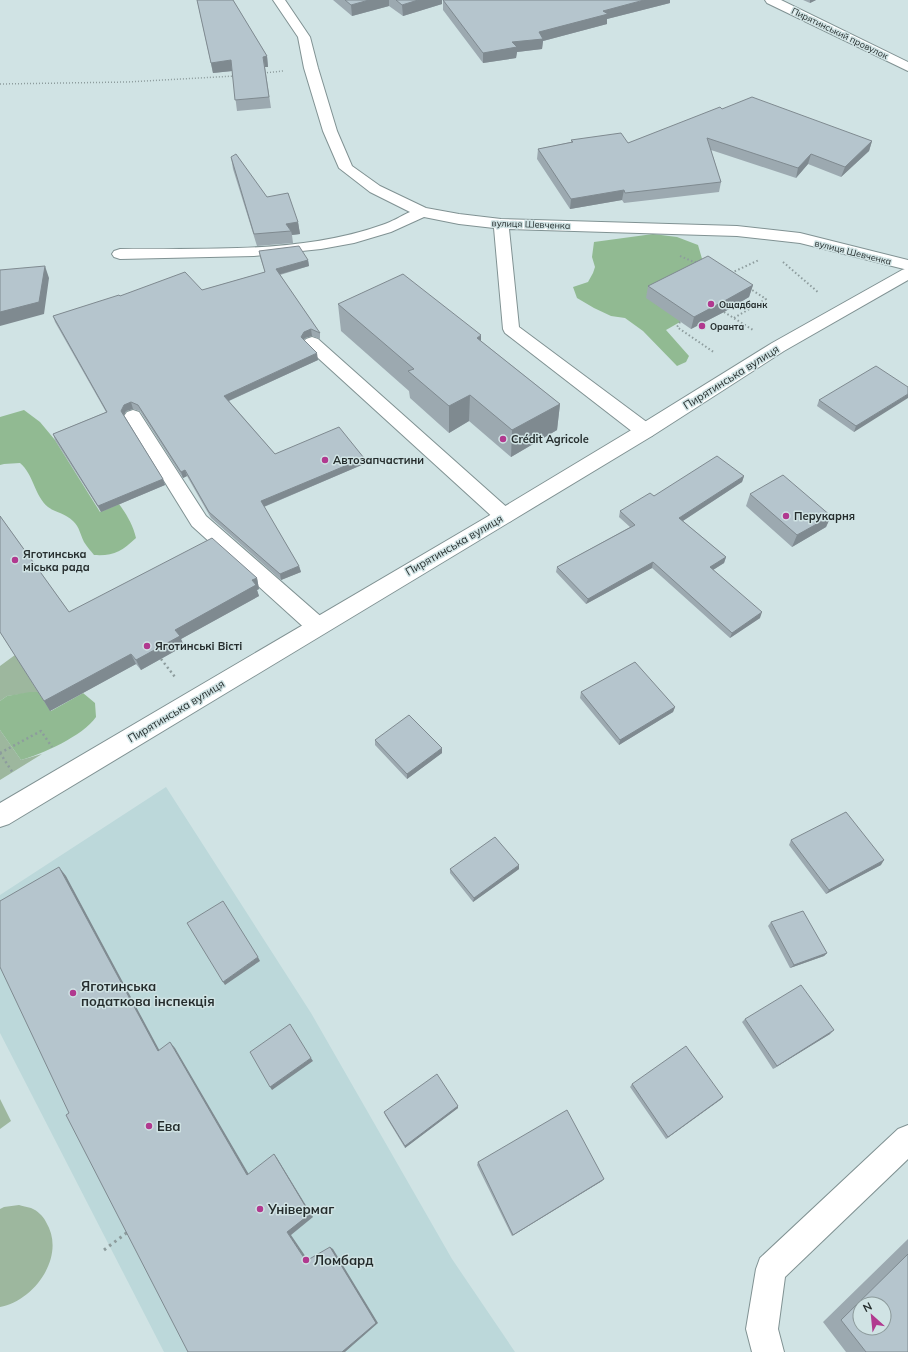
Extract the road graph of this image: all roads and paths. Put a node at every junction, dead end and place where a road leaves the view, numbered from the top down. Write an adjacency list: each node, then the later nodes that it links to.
1 (279, 0): 4 (street, вулиця Шевченка)
2 (771, 0): 3 (street, Пирятинський провулок)
3 (908, 67)
4 (311, 68): 5 (path); 8 (street, вулиця Шевченка)
5 (264, 73)
6 (241, 75): 7 (path)
7 (0, 84)
8 (422, 212): 9 (street, вулиця Шевченка); 10 (street)
9 (501, 224): 16 (street, вулиця Шевченка); 27 (street)
10 (120, 254)
11 (674, 254): 14 (path)
12 (765, 258): 18 (path)
13 (778, 259): 15 (path)
14 (701, 262)
15 (784, 263)
16 (908, 265)
17 (908, 273): 27 (street, Пирятинська вулиця)
18 (734, 278)
19 (747, 286): 21 (path)
20 (724, 312): 21 (path)
21 (734, 318): 23 (path)
22 (680, 322): 25 (path)
23 (758, 333)
24 (312, 343): 28 (street)
25 (720, 356)
26 (133, 416): 29 (street)
27 (645, 431): 28 (street, Пирятинська вулиця)
28 (504, 516): 29 (street, Пирятинська вулиця)
29 (317, 626): 32 (street, Пирятинська вулиця)
30 (161, 659): 31 (path)
31 (178, 680)
32 (0, 816)
33 (908, 1139): 36 (street)
34 (135, 1226): 35 (path)
35 (104, 1250)
36 (768, 1352)

